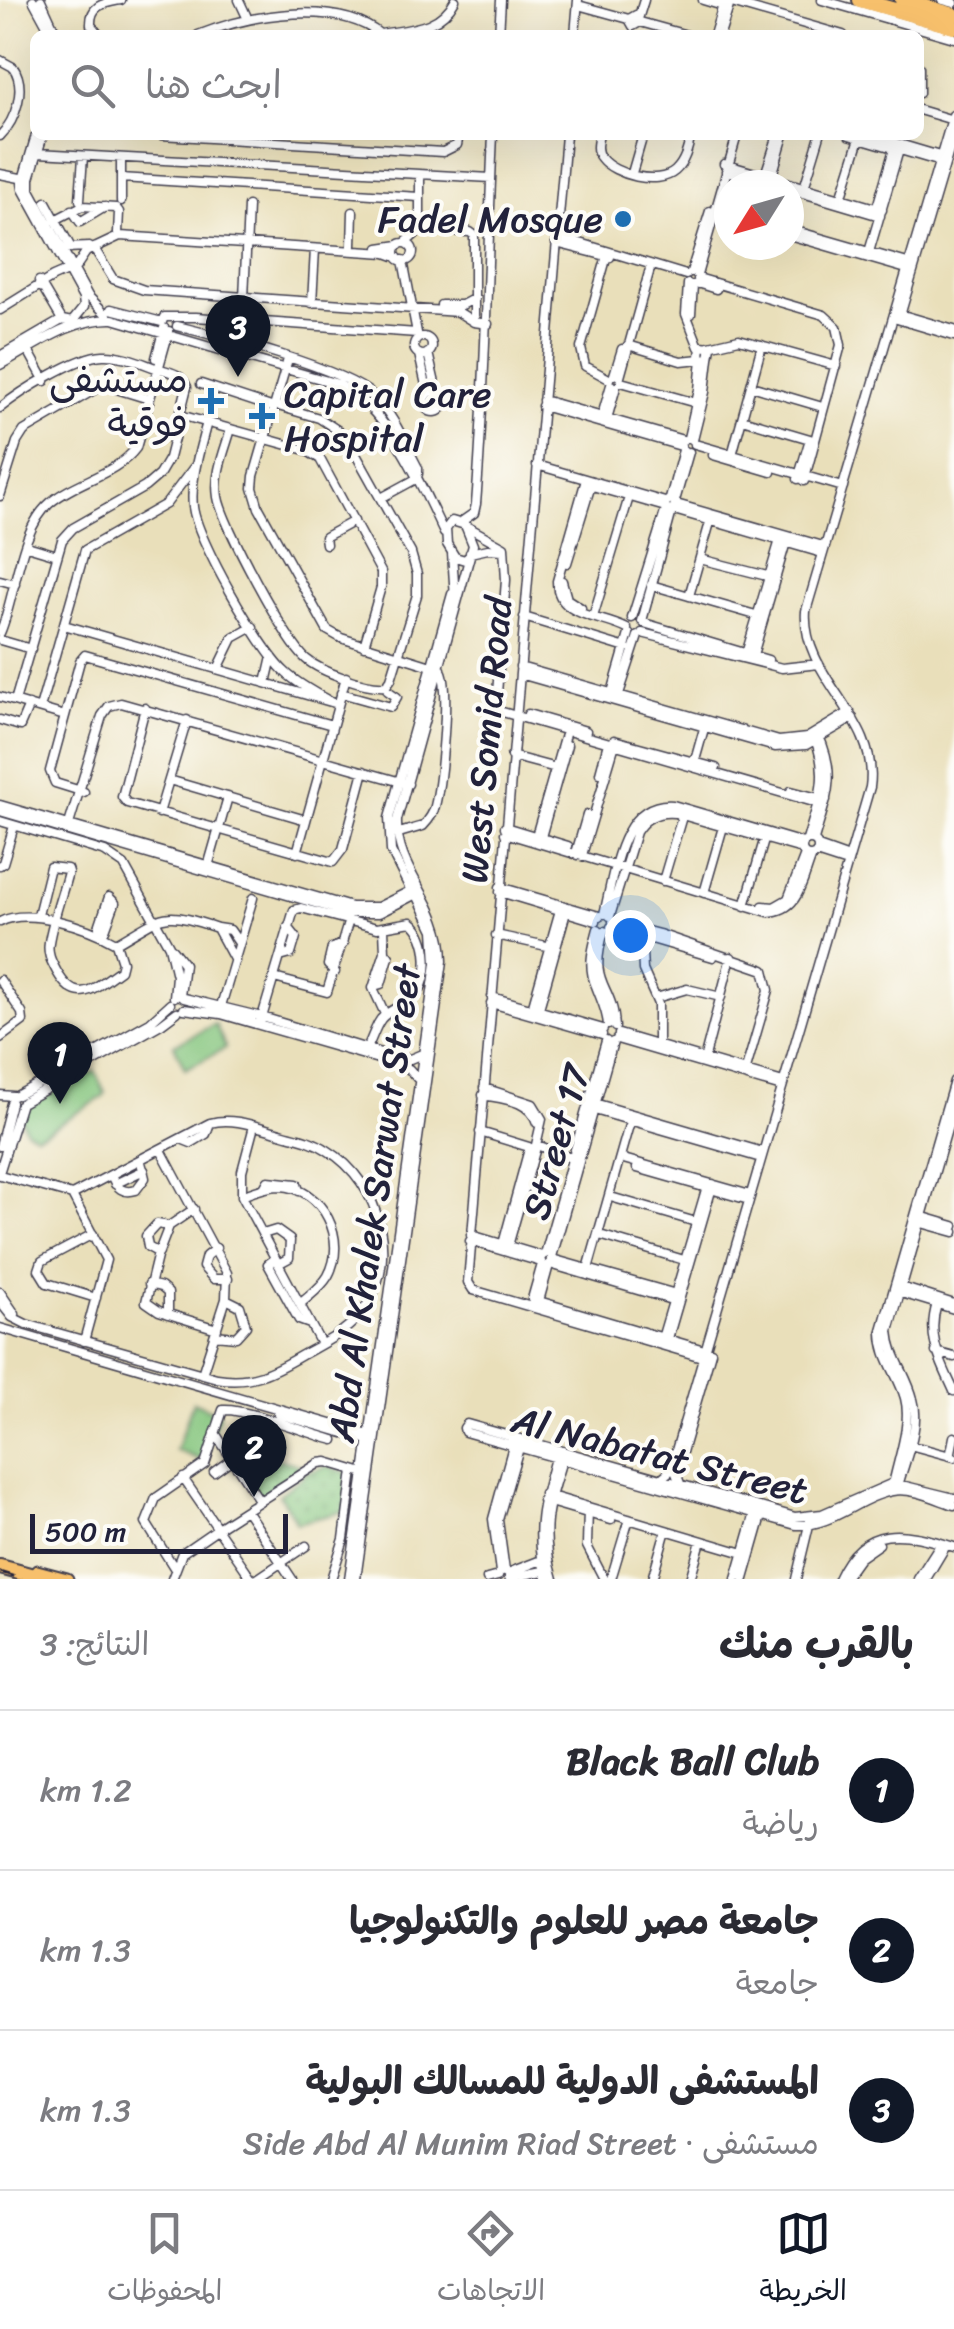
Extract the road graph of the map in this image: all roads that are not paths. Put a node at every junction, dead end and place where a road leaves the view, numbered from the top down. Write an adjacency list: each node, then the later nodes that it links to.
1 (37, 0): 20 (street)
2 (121, 0): 21 (street)
3 (238, 0): 18 (street)
4 (455, 0): 24 (street)
5 (502, 0): 25 (street)
6 (641, 0): 19 (street)
7 (703, 0): 14 (street)
8 (822, 0): 31 (street)
9 (860, 0): 31 (highway)
10 (902, 0): 17 (highway)
11 (943, 0): 15 (street)
12 (297, 2): 18 (street)
13 (578, 3): 19 (street); 26 (street)
14 (726, 3): 28 (street); 29 (street); 30 (street)
15 (954, 3)
16 (355, 9): 23 (street)
17 (954, 15)
18 (246, 16): 22 (street)
19 (633, 24): 27 (street)
20 (52, 30)
21 (96, 30)
22 (211, 30)
23 (377, 30)
24 (400, 30)
25 (499, 30)
26 (575, 30)
27 (663, 30)
28 (718, 30)
29 (810, 30)
30 (825, 30)
31 (952, 34)
32 (0, 60): 36 (street)
33 (924, 109): 34 (street)
34 (953, 117): 56 (street)
35 (954, 134): 56 (street)
36 (0, 136)
37 (38, 140): 65 (street)
38 (39, 140): 53 (street)
39 (320, 140): 40 (street)
40 (458, 140)
41 (493, 140): 64 (street)
42 (566, 140): 84 (street, West Somid Road)
43 (601, 140): 60 (street)
44 (642, 140): 60 (street)
45 (687, 140): 60 (street)
46 (733, 140): 57 (street)
47 (780, 140): 59 (street)
48 (818, 140): 66 (street)
49 (862, 140): 71 (street)
50 (873, 140): 52 (street)
51 (876, 140): 56 (street)
52 (897, 150): 56 (street); 78 (street)
53 (38, 152): 54 (street); 65 (street)
54 (84, 156): 55 (street); 69 (street)
55 (121, 158): 61 (street); 63 (street)
56 (943, 160): 98 (street)
57 (725, 168): 58 (street); 76 (street)
58 (732, 170)
59 (772, 170)
60 (633, 171)
61 (420, 175): 64 (street); 68 (street)
62 (0, 177): 65 (street)
63 (121, 178): 68 (street); 70 (street)
64 (491, 178): 101 (street)
65 (26, 181): 91 (street)
66 (804, 187)
67 (804, 190): 71 (street)
68 (419, 197): 80 (street)
69 (80, 200)
70 (120, 201)
71 (840, 201): 78 (street)
72 (46, 202): 79 (street)
73 (248, 206): 86 (street)
74 (105, 207): 75 (street); 75 (street); 81 (street)
75 (72, 210): 79 (street)
76 (713, 210): 99 (street)
77 (353, 212): 88 (street)
78 (878, 212): 93 (street)
79 (55, 220): 91 (street)
80 (420, 230): 87 (street); 102 (street)
81 (118, 233): 83 (street); 92 (street)
82 (804, 236): 85 (street)
83 (202, 239): 86 (street); 89 (street)
84 (557, 239): 94 (street); 136 (street, West Somid Road)
85 (819, 241): 93 (street); 98 (street)
86 (246, 242): 88 (street); 90 (street); 103 (street)
87 (402, 244): 88 (street); 95 (street); 95 (street)
88 (352, 246)
89 (94, 248): 92 (street); 103 (street)
90 (315, 249): 95 (street); 106 (street)
91 (64, 250): 92 (street); 96 (street)
92 (83, 252): 96 (street)
93 (866, 252): 98 (street)
94 (608, 254): 97 (street); 131 (street)
95 (402, 259): 108 (street)
96 (68, 267): 100 (street); 105 (street)
97 (649, 267): 99 (street); 121 (street)
98 (911, 267): 111 (street)
99 (692, 279): 124 (street); 129 (street)
100 (40, 283): 107 (street); 112 (street)
101 (488, 292): 102 (street); 116 (street)
102 (474, 298): 109 (street); 114 (street)
103 (244, 299): 104 (street)
104 (277, 301): 106 (street); 115 (street)
105 (88, 302): 110 (street); 112 (street)
106 (312, 304): 108 (street)
107 (0, 308)
108 (415, 308): 109 (street); 119 (street)
109 (462, 309): 114 (street)
110 (109, 312): 112 (street); 117 (street)
111 (897, 316): 118 (street); 156 (street)
112 (67, 321): 123 (street)
113 (239, 321): 115 (street); 117 (street); 120 (street)
114 (474, 322): 116 (street)
115 (278, 324): 119 (street)
116 (488, 324): 163 (street)
117 (167, 331): 120 (street); 123 (street); 127 (street); 128 (street)
118 (954, 333)
119 (419, 336): 125 (street); 125 (street)
120 (234, 342): 127 (street)
121 (628, 342): 124 (street); 131 (street)
122 (762, 347): 124 (street); 129 (street); 133 (street)
123 (27, 348): 126 (street); 126 (street); 130 (street)
124 (704, 352): 137 (street); 148 (street)
125 (424, 353): 134 (street)
126 (3, 360)
127 (288, 366): 139 (street); 152 (street); 152 (street)
128 (156, 368): 130 (street); 135 (street); 141 (street)
129 (832, 368): 138 (street); 153 (street)
130 (45, 381): 140 (street)
131 (615, 381): 137 (street); 143 (street)
132 (201, 384): 139 (street)
133 (751, 386): 138 (street); 142 (street)
134 (432, 393)
135 (147, 398): 155 (street); 157 (street)
136 (542, 403): 143 (street); 151 (street, West Somid Road)
137 (696, 403): 148 (street)
138 (819, 406): 147 (street)
139 (276, 407): 146 (street); 159 (street)
140 (0, 408)
141 (180, 414): 144 (street); 172 (street)
142 (742, 419): 147 (street); 149 (street)
143 (604, 420): 148 (street)
144 (207, 422): 145 (street); 150 (street)
145 (231, 429): 146 (street); 201 (street)
146 (267, 439): 162 (street); 191 (street)
147 (810, 439): 153 (street)
148 (688, 445): 149 (street); 153 (street); 160 (street)
149 (732, 455): 153 (street)
150 (197, 463): 186 (street); 187 (street)
151 (537, 468): 154 (street); 184 (street, West Somid Road)
152 (416, 478): 159 (street); 163 (street); 165 (street, Abd Al Khalek Sarwat Street)
153 (802, 478): 156 (street)
154 (588, 483): 158 (street); 160 (street); 164 (street)
155 (72, 486): 168 (street); 177 (street)
156 (843, 490): 170 (street)
157 (0, 496)
158 (629, 497): 160 (street); 182 (street)
159 (381, 498): 194 (street)
160 (670, 505): 161 (street); 178 (street); 188 (street)
161 (711, 518): 166 (street); 174 (street)
162 (354, 520): 167 (street); 191 (street)
163 (459, 523): 165 (street); 169 (street); 173 (street)
164 (573, 532): 181 (street); 182 (street)
165 (445, 536): 171 (street, Abd Al Khalek Sarwat Street)
166 (783, 540): 170 (street); 175 (street)
167 (326, 544)
168 (27, 546): 172 (street); 177 (street)
169 (504, 550): 173 (street); 212 (street)
170 (823, 550): 197 (street)
171 (452, 553): 173 (street); 179 (street, Abd Al Khalek Sarwat Street)
172 (57, 555): 193 (street)
173 (470, 555): 179 (street, Abd Al Khalek Sarwat Street)
174 (700, 559): 175 (street); 180 (street)
175 (772, 578): 183 (street)
176 (0, 580): 177 (street)
177 (13, 583): 185 (street); 190 (street)
178 (651, 585): 180 (street); 188 (street)
179 (458, 586): 198 (street, Abd Al Khalek Sarwat Street); 198 (street, Abd Al Khalek Sarwat Street)
180 (689, 596): 183 (street)
181 (576, 611): 182 (street); 189 (street)
182 (593, 615): 188 (street)
183 (760, 616): 195 (street)
184 (524, 618): 189 (street); 200 (street, West Somid Road)
185 (0, 619)
186 (64, 625): 199 (street); 210 (street)
187 (253, 627): 196 (street); 199 (street)
188 (635, 627): 192 (street); 195 (street); 206 (street)
189 (569, 631): 192 (street)
190 (0, 636): 193 (street)
191 (365, 644): 194 (street)
192 (626, 648): 206 (street)
193 (30, 649): 207 (street)
194 (399, 654): 198 (street); 203 (street)
195 (749, 656): 197 (street)
196 (272, 657): 202 (street); 208 (street)
197 (818, 662): 213 (street)
198 (438, 666): 228 (street, Abd Al Khalek Sarwat Street); 243 (street)
199 (218, 669): 202 (street)
200 (520, 670): 206 (street); 212 (street, West Somid Road)
201 (346, 677): 203 (street); 204 (street)
202 (266, 683): 208 (street)
203 (387, 688): 204 (street)
204 (342, 693): 208 (street)
205 (0, 697): 207 (street)
206 (614, 697): 217 (street)
207 (15, 701): 209 (street)
208 (334, 703): 218 (street)
209 (29, 705): 210 (street); 215 (street)
210 (40, 708): 214 (street)
211 (144, 710): 216 (street); 229 (street); 233 (street)
212 (515, 713): 219 (street); 221 (street); 222 (street, West Somid Road)
213 (852, 715): 220 (street); 249 (street)
214 (64, 716): 218 (street); 229 (street)
215 (0, 720)
216 (186, 722): 223 (street); 227 (street)
217 (708, 724): 220 (street); 224 (street)
218 (332, 726): 223 (street)
219 (568, 731): 221 (street); 225 (street)
220 (817, 737): 231 (street)
221 (612, 742): 224 (street); 247 (street)
222 (511, 756): 225 (street); 242 (street, West Somid Road)
223 (322, 762): 226 (street); 236 (street)
224 (696, 765): 231 (street)
225 (558, 768): 244 (street)
226 (364, 774): 228 (street); 248 (street)
227 (169, 780): 230 (street); 233 (street)
228 (403, 785): 243 (street); 254 (street, Abd Al Khalek Sarwat Street)
229 (82, 791): 240 (street)
230 (228, 797): 236 (street); 241 (street)
231 (821, 802): 246 (street)
232 (0, 808): 240 (street)
233 (159, 812): 241 (street)
234 (684, 812): 235 (street); 251 (street); 253 (street)
235 (709, 819): 239 (street); 245 (street)
236 (306, 820): 248 (street)
237 (0, 822): 238 (street)
238 (14, 826): 250 (street); 261 (street)
239 (723, 826): 245 (street); 256 (street)
240 (71, 829): 252 (street)
241 (218, 830): 248 (street); 252 (street)
242 (505, 830): 244 (street); 247 (street); 255 (street, West Somid Road)
243 (398, 833): 254 (street)
244 (538, 836): 247 (street)
245 (765, 836): 246 (street); 258 (street)
246 (810, 848): 249 (street); 258 (street)
247 (579, 852): 251 (street)
248 (297, 853)
249 (848, 861): 294 (street)
250 (0, 865)
251 (621, 865): 253 (street); 265 (street)
252 (207, 869): 254 (street)
253 (664, 878): 256 (street)
254 (417, 889): 288 (street, Abd Al Khalek Sarwat Street); 306 (street, Abd Al Khalek Sarwat Street)
255 (500, 889): 259 (street); 265 (street); 268 (street, West Somid Road)
256 (705, 891): 258 (street)
257 (254, 898): 269 (street)
258 (746, 903)
259 (563, 911): 265 (street); 271 (street)
260 (38, 915): 262 (street); 263 (street); 263 (street)
261 (157, 920): 269 (street); 270 (street); 278 (street)
262 (0, 922)
263 (54, 922): 270 (street); 270 (street)
264 (348, 922): 266 (street); 273 (street); 273 (street)
265 (604, 922): 267 (street); 284 (street)
266 (384, 929): 281 (street); 281 (street)
267 (641, 932): 272 (street); 276 (street)
268 (496, 936): 271 (street); 277 (street, West Somid Road)
269 (234, 942): 279 (street)
270 (116, 943)
271 (551, 947): 280 (street)
272 (732, 960): 275 (street); 291 (street)
273 (274, 978): 282 (street)
274 (0, 980): 285 (street)
275 (721, 997): 276 (street); 290 (street)
276 (656, 999): 287 (street)
277 (492, 1000): 280 (street); 295 (street, West Somid Road)
278 (178, 1003): 279 (street); 282 (street); 297 (street)
279 (221, 1006): 282 (street)
280 (534, 1012): 284 (street)
281 (385, 1014): 286 (street)
282 (261, 1020): 283 (street)
283 (300, 1033): 286 (street); 289 (street)
284 (610, 1034): 287 (street); 299 (street, Street 17)
285 (0, 1038)
286 (368, 1048): 289 (street)
287 (657, 1048): 290 (street)
288 (422, 1054): 289 (street); 292 (street, Abd Al Khalek Sarwat Street)
289 (393, 1060): 292 (street)
290 (704, 1062): 291 (street)
291 (742, 1073): 294 (street)
292 (418, 1081): 306 (street, Abd Al Khalek Sarwat Street)
293 (954, 1082): 319 (street)
294 (782, 1085): 307 (street)
295 (483, 1092): 302 (street, West Somid Road); 304 (street)
296 (0, 1096): 297 (street)
297 (16, 1101): 303 (street); 311 (street)
298 (954, 1105): 319 (street)
299 (591, 1106): 300 (street); 308 (street, Street 17); 330 (street, Street 17)
300 (634, 1118): 307 (street); 309 (street)
301 (254, 1126): 305 (street); 315 (street); 353 (street)
302 (480, 1132): 304 (street); 326 (street, West Somid Road)
303 (0, 1146)
304 (535, 1147): 308 (street); 327 (street)
305 (161, 1150): 310 (street); 318 (street)
306 (413, 1153): 361 (street, Abd Al Khalek Sarwat Street); 400 (street, Abd Al Khalek Sarwat Street)
307 (762, 1155): 317 (street)
308 (572, 1158): 330 (street, Street 17)
309 (622, 1161): 313 (street); 316 (street); 333 (street)
310 (142, 1166): 312 (street); 312 (street)
311 (0, 1173): 314 (street)
312 (113, 1181): 314 (street)
313 (710, 1186): 317 (street); 320 (street)
314 (72, 1195): 323 (street)
315 (242, 1195): 324 (street); 343 (street)
316 (614, 1198): 320 (street); 325 (street)
317 (750, 1198): 355 (street)
318 (194, 1209): 321 (street); 328 (street)
319 (918, 1219): 322 (street); 336 (street)
320 (698, 1223): 331 (street); 339 (street)
321 (169, 1226): 329 (street); 329 (street)
322 (954, 1229)
323 (93, 1234): 338 (street); 338 (street)
324 (263, 1234): 332 (street); 332 (street)
325 (603, 1236): 331 (street); 333 (street)
326 (471, 1238): 327 (street); 330 (street); 342 (street, West Somid Road)
327 (506, 1245): 330 (street)
328 (216, 1248): 334 (street); 334 (street)
329 (159, 1253): 335 (street)
330 (547, 1260): 333 (street); 339 (street); 342 (street, Street 17)
331 (684, 1260): 339 (street)
332 (277, 1261): 343 (street); 348 (street)
333 (591, 1270): 339 (street)
334 (228, 1278): 340 (street)
335 (149, 1284): 346 (street); 346 (street)
336 (898, 1289): 344 (street); 345 (street); 363 (street)
337 (0, 1292): 347 (street)
338 (96, 1298): 351 (street)
339 (676, 1298): 352 (street)
340 (226, 1299): 350 (street); 350 (street)
341 (0, 1302): 347 (street)
342 (534, 1303): 352 (street)
343 (300, 1304): 348 (street)
344 (938, 1304): 345 (street); 354 (street)
345 (954, 1306)
346 (168, 1314): 350 (street)
347 (20, 1321): 351 (street)
348 (310, 1324): 353 (street)
349 (0, 1331): 360 (street); 361 (street)
350 (216, 1332): 357 (street)
351 (84, 1341): 357 (street)
352 (664, 1342): 355 (street)
353 (322, 1344): 357 (street)
354 (936, 1352): 356 (street); 358 (street)
355 (707, 1354): 372 (street); 373 (street)
356 (954, 1358)
357 (202, 1374)
358 (954, 1391)
359 (215, 1434): 360 (street); 368 (street); 371 (street)
360 (335, 1436): 361 (street); 367 (street)
361 (369, 1437): 370 (street, Abd Al Khalek Sarwat Street)
362 (954, 1437): 365 (street)
363 (906, 1441): 365 (street); 374 (street)
364 (516, 1447): 366 (street, Al Nabatat Street); 366 (street, Al Nabatat Street); 393 (street)
365 (953, 1454)
366 (559, 1455): 372 (street, Al Nabatat Street); 375 (street); 380 (street, Al Nabatat Street)
367 (329, 1462): 370 (street); 376 (street)
368 (234, 1463): 369 (street); 376 (street)
369 (214, 1472)
370 (358, 1472): 399 (street); 400 (street, Abd Al Khalek Sarwat Street)
371 (183, 1478): 383 (street); 391 (street)
372 (660, 1480): 373 (street, Al Nabatat Street)
373 (681, 1486): 380 (street, Al Nabatat Street)
374 (895, 1486): 377 (street); 381 (street, Al Nabatat Street)
375 (546, 1498): 379 (street); 392 (street)
376 (259, 1500): 378 (street)
377 (954, 1501)
378 (246, 1510): 383 (street); 390 (street)
379 (588, 1510): 382 (street); 402 (street)
380 (759, 1513): 381 (street, Al Nabatat Street); 388 (street)
381 (808, 1521): 407 (street)
382 (628, 1522): 384 (street); 403 (street)
383 (217, 1529): 391 (street); 397 (street)
384 (665, 1533): 385 (street); 404 (street)
385 (703, 1544): 388 (street); 405 (street)
386 (306, 1546): 390 (street)
387 (947, 1547): 408 (street); 409 (street); 410 (street)
388 (746, 1557): 406 (street)
389 (0, 1563): 394 (highway); 395 (main road)
390 (281, 1563): 397 (street); 398 (street)
391 (175, 1568): 396 (street)
392 (548, 1569): 393 (street)
393 (504, 1576): 401 (street)
394 (45, 1579)
395 (67, 1579)
396 (172, 1579)
397 (255, 1579)
398 (292, 1579)
399 (332, 1579)
400 (352, 1579)
401 (486, 1579)
402 (604, 1579)
403 (612, 1579)
404 (652, 1579)
405 (693, 1579)
406 (740, 1579)
407 (793, 1579)
408 (841, 1579)
409 (918, 1579)
410 (926, 1579)

